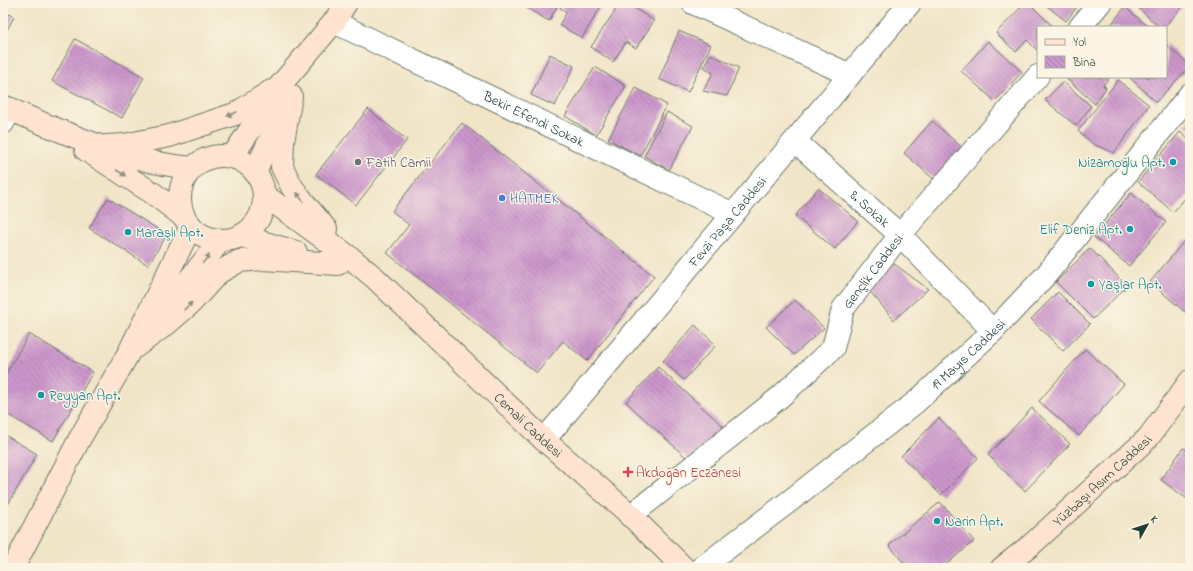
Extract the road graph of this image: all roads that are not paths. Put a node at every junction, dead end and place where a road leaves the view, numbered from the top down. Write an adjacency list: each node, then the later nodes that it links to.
1 (346, 3): 5 (street)
2 (693, 3): 7 (street)
3 (910, 3): 7 (street, Fevzi Paşa Caddesi)
4 (1100, 3): 6 (street)
5 (334, 22): 9 (street); 19 (street, Bekir Efendi Sokak)
6 (1081, 26)
7 (850, 76): 13 (street, Fevzi Paşa Caddesi)
8 (1037, 77): 21 (street, Gençlik Caddesi)
9 (284, 92): 14 (street, one-way to 14); 15 (street); 17 (street); 23 (street, one-way to 9)
10 (1190, 94): 24 (street, 19 Mayıs Caddesi)
11 (6, 113): 12 (street)
12 (40, 123): 14 (street); 20 (street, one-way to 20)
13 (794, 141): 19 (street, Fevzi Paşa Caddesi); 21 (street, 8. Sokak)
14 (101, 146): 16 (street)
15 (232, 157): 16 (street); 17 (street)
16 (192, 168): 20 (street)
17 (255, 172): 18 (street)
18 (264, 195): 22 (street); 23 (street, Cemali Caddesi)
19 (733, 214): 27 (street, Fevzi Paşa Caddesi)
20 (188, 222): 22 (street); 25 (street)
21 (900, 235): 24 (street, 8. Sokak); 28 (street, Gençlik Caddesi)
22 (231, 238): 23 (street, Cemali Caddesi); 25 (street, one-way to 22)
23 (345, 262): 25 (street, one-way to 23); 27 (street, Cemali Caddesi)
24 (993, 331): 31 (street, 19 Mayıs Caddesi)
25 (131, 351): 29 (street)
26 (1190, 381): 32 (street, Yüzbaşı Asım Caddesi)
27 (544, 440): 28 (street, Cemali Caddesi)
28 (630, 516): 30 (street, Cemali Caddesi)
29 (13, 568)
30 (684, 568)
31 (701, 568)
32 (1002, 568)

